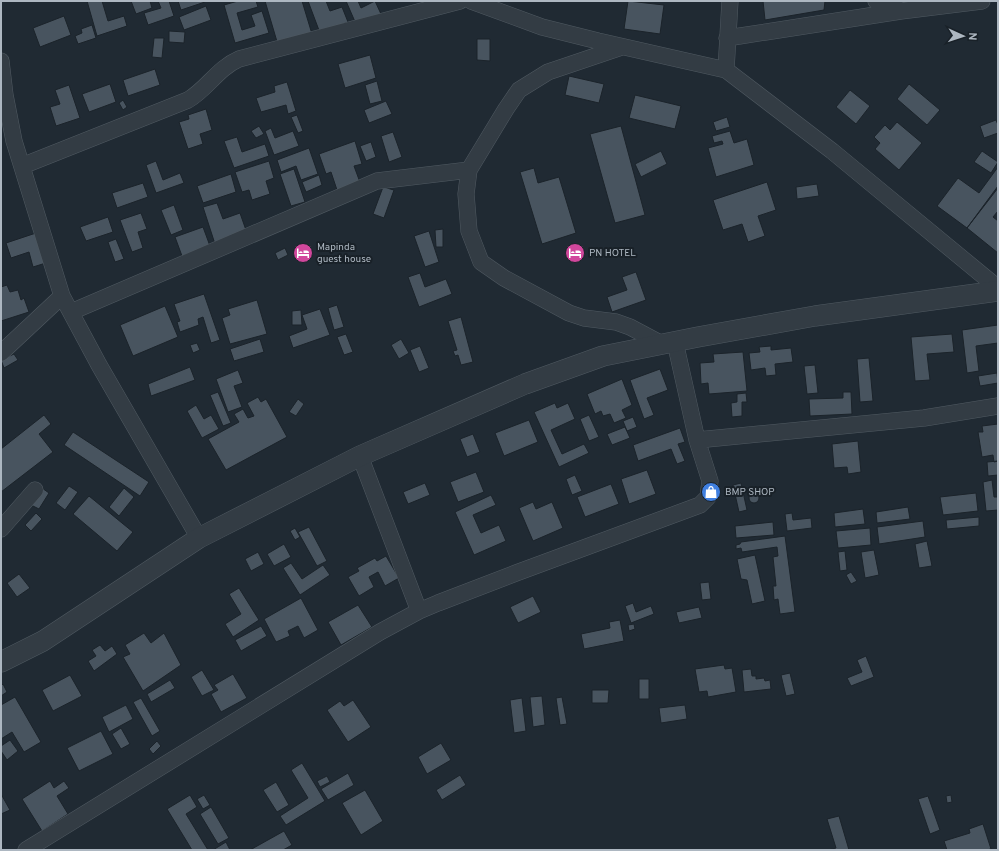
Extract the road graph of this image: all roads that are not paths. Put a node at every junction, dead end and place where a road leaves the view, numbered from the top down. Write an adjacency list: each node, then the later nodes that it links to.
1 (460, 1): 11 (street)
2 (471, 1): 8 (street)
3 (730, 1): 7 (street)
4 (876, 1): 6 (street)
5 (982, 1): 6 (street)
6 (901, 11): 7 (street)
7 (727, 38): 10 (street)
8 (622, 47): 10 (street); 12 (street)
9 (1, 61): 11 (street)
10 (726, 70): 13 (street)
11 (22, 166): 15 (street)
12 (469, 170): 16 (street); 17 (street)
13 (998, 288)
14 (998, 291): 17 (street)
15 (62, 296): 16 (street); 18 (street)
16 (71, 312): 24 (street)
17 (668, 343): 20 (street); 21 (street)
18 (1, 353)
19 (998, 406): 20 (street)
20 (698, 440): 25 (street)
21 (360, 456): 24 (street); 25 (street)
22 (35, 490): 23 (street)
23 (1, 529)
24 (198, 538): 26 (street)
25 (419, 611): 27 (street)
26 (2, 657)
27 (26, 850)

